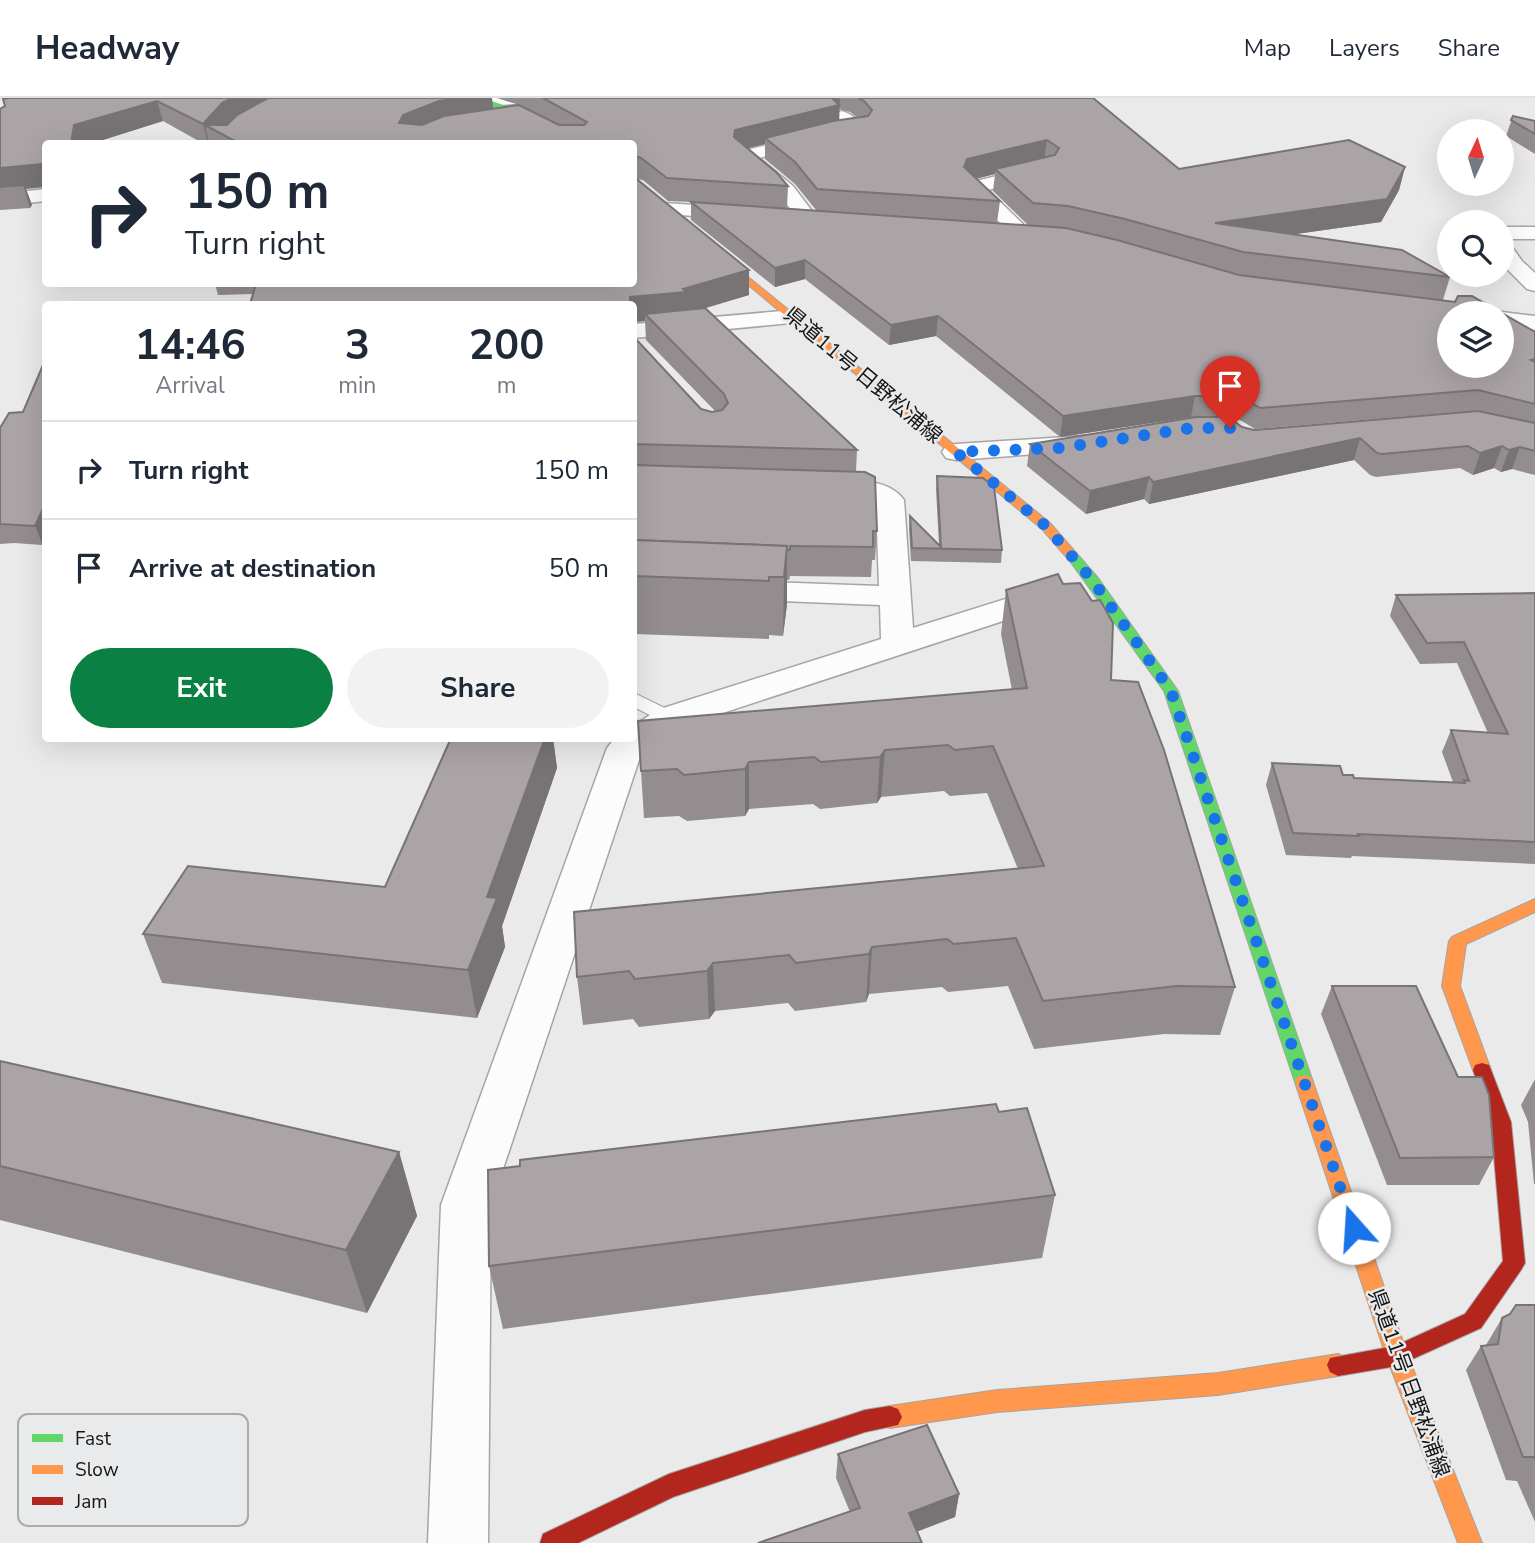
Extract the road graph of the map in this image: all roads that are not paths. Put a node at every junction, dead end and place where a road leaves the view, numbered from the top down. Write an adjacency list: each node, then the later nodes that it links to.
1 (525, 98): 2 (street)
2 (479, 100): 4 (main road)
3 (841, 116): 12 (street)
4 (525, 117): 5 (street); 6 (main road)
5 (489, 122)
6 (570, 140)
7 (1045, 170): 14 (street)
8 (637, 188): 11 (main road, 県道11号 日野松浦線)
9 (42, 195): 10 (street)
10 (0, 200)
11 (664, 209): 12 (street); 19 (main road, 県道11号 日野松浦線)
12 (808, 219): 13 (street)
13 (835, 220)
14 (984, 231)
15 (1514, 233): 16 (street)
16 (1535, 233)
17 (1514, 266): 18 (street)
18 (1535, 284)
19 (794, 317): 22 (street); 24 (main road, 県道11号 日野松浦線)
20 (1514, 320): 21 (street)
21 (1535, 323)
22 (637, 343)
23 (1112, 440): 24 (street)
24 (956, 452): 26 (main road, 県道11号 日野松浦線)
25 (800, 488): 28 (street)
26 (1093, 581): 29 (street); 34 (main road, 県道11号 日野松浦線)
27 (637, 586): 28 (street)
28 (895, 596): 29 (street)
29 (898, 644): 30 (street)
30 (652, 709): 31 (street)
31 (637, 731)
32 (629, 742): 35 (street)
33 (1535, 905): 34 (main road)
34 (1397, 1356): 36 (main road); 37 (main road, 県道11号 日野松浦線)
35 (458, 1543)
36 (552, 1543)
37 (1470, 1543)

